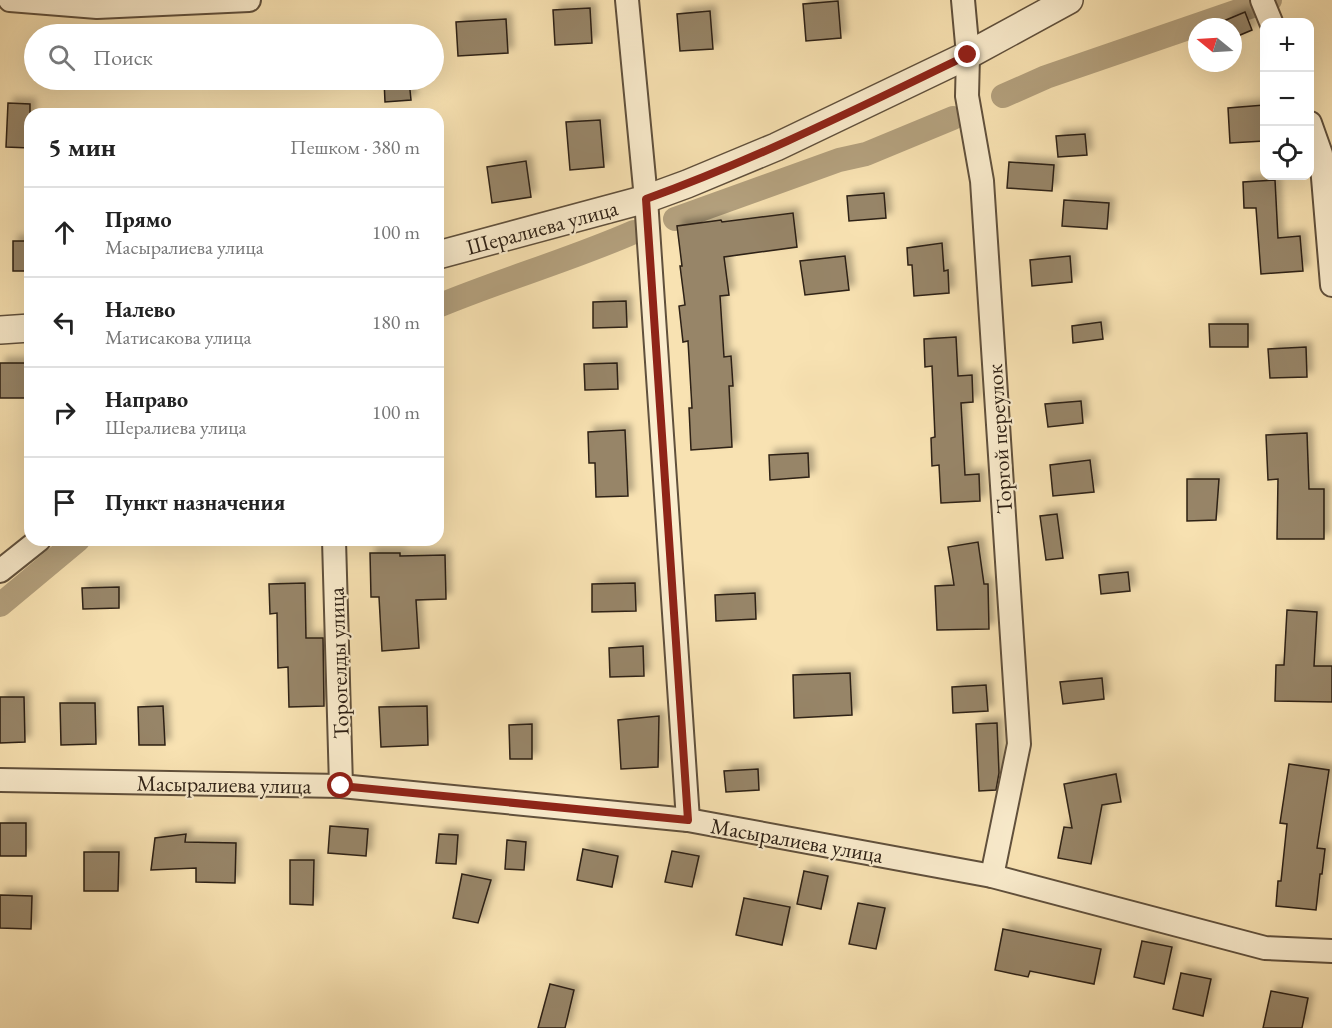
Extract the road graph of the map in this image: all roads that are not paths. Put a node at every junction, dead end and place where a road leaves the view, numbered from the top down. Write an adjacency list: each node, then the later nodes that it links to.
1 (10, 0): 2 (street)
2 (249, 0)
3 (627, 0): 10 (street)
4 (963, 0): 8 (street, Торгой переулок)
5 (1069, 0): 8 (street, Шералиева улица)
6 (1262, 0): 7 (street)
7 (1269, 18)
8 (968, 55): 10 (street, Шералиева улица); 21 (street, Торгой переулок)
9 (1311, 126): 12 (street)
10 (646, 199): 11 (street, Шералиева улица); 20 (street)
11 (444, 253)
12 (1332, 285)
13 (24, 328): 14 (street)
14 (0, 330)
15 (31, 546): 17 (street)
16 (334, 546): 19 (street, Торогелды улица)
17 (0, 571)
18 (0, 780): 19 (street, Масыралиева улица)
19 (341, 786): 20 (street, Масыралиева улица)
20 (688, 820): 21 (street, Масыралиева улица)
21 (992, 876): 22 (street, Масыралиева улица)
22 (1332, 951)

